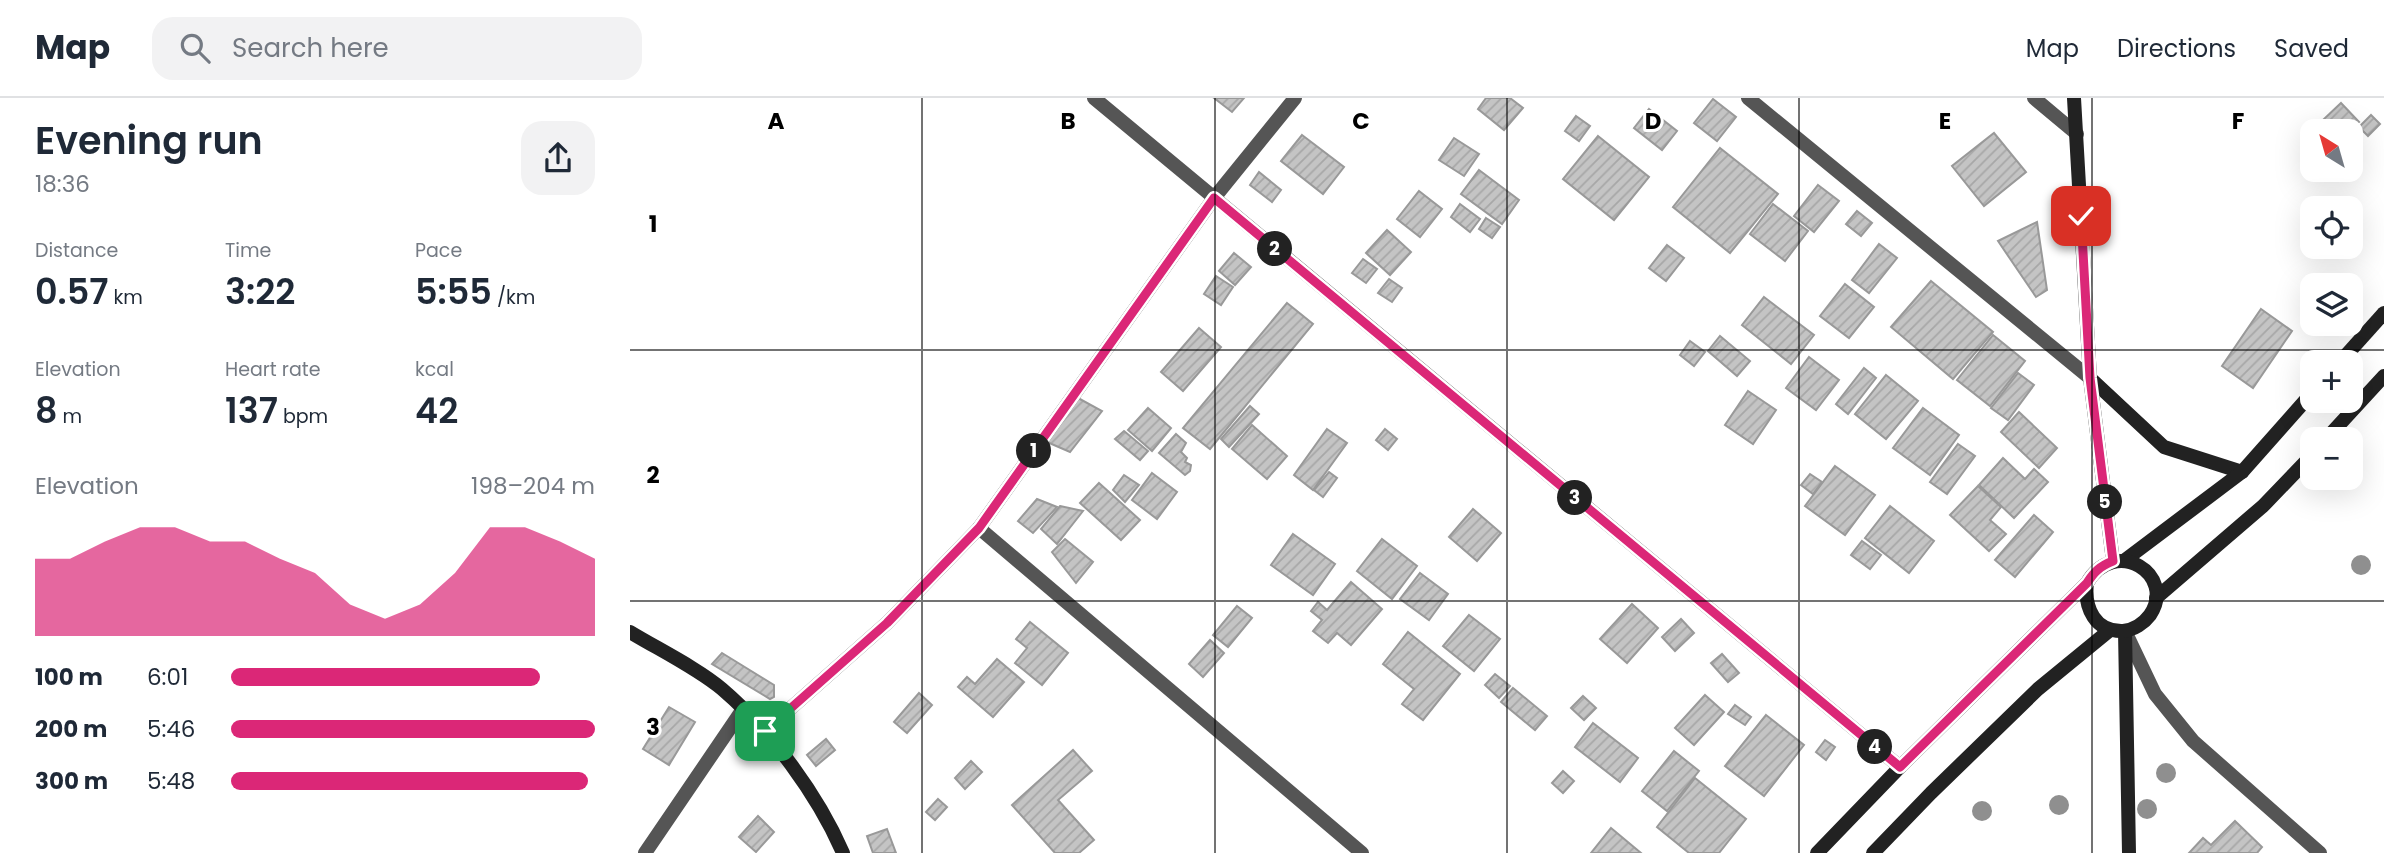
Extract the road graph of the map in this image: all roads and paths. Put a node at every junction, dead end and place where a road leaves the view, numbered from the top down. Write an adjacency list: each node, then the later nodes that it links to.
1 (1094, 98): 7 (street)
2 (1295, 98): 7 (street)
3 (1748, 98): 11 (street)
4 (2034, 98): 6 (street)
5 (2074, 98): 6 (main road)
6 (2077, 134): 11 (main road)
7 (1214, 198): 16 (street); 24 (street)
8 (2384, 313): 9 (main road)
9 (2351, 350)
10 (2384, 376): 13 (main road)
11 (2090, 378): 15 (main road); 17 (main road)
12 (2300, 407): 15 (main road)
13 (2337, 427)
14 (2300, 467): 19 (main road)
15 (2242, 472): 17 (main road)
16 (979, 528): 23 (street); 27 (street)
17 (2119, 561): 18 (main road); 19 (main road)
18 (2087, 583): 20 (main road); 24 (main road)
19 (2156, 598): 20 (main road)
20 (2117, 630): 29 (main road); 30 (main road); 31 (street)
21 (630, 632): 22 (main road)
22 (743, 709): 23 (main road); 25 (street)
23 (765, 731): 26 (main road)
24 (1900, 767): 28 (main road)
25 (645, 853)
26 (843, 853)
27 (1362, 853)
28 (1817, 853)
29 (1873, 853)
30 (2129, 853)
31 (2320, 853)

